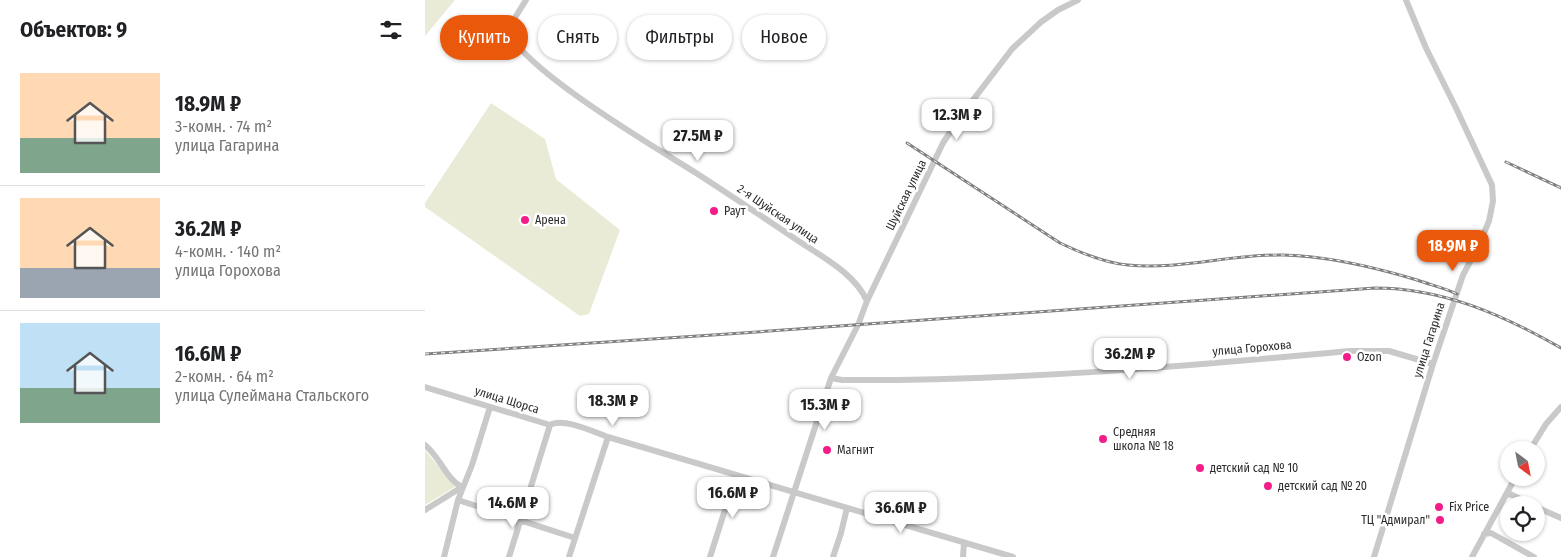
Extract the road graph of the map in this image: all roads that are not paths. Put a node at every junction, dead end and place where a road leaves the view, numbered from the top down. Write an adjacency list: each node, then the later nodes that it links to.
1 (526, 0): 4 (street, 2-я Шуйская улица)
2 (1078, 0): 4 (street, Шуйская улица)
3 (1406, 0): 5 (street, улица Гагарина)
4 (867, 302): 6 (street, Шуйская улица)
5 (1433, 364): 6 (street, улица Горохова); 38 (street, улица Гагарина)
6 (831, 378): 17 (street, Шуйская улица)
7 (425, 387): 8 (street, улица Щорса)
8 (490, 407): 10 (street, улица Щорса); 16 (street)
9 (1561, 407): 12 (street)
10 (550, 425): 11 (street, улица Щорса); 26 (street)
11 (608, 436): 14 (street, улица Щорса); 28 (street)
12 (1536, 441)
13 (425, 445): 16 (street)
14 (736, 474): 17 (street, улица Щорса); 33 (street)
15 (1511, 486): 18 (street)
16 (462, 487): 20 (street); 23 (street)
17 (794, 492): 22 (street, улица Щорса); 34 (street, Шуйская улица)
18 (1505, 496): 19 (street)
19 (1514, 496)
20 (458, 500): 26 (street); 30 (street)
21 (1500, 505): 27 (street)
22 (847, 508): 29 (street, улица Щорса); 35 (street)
23 (425, 510)
24 (1545, 511): 25 (street)
25 (1561, 518)
26 (520, 520): 28 (street); 31 (street)
27 (1484, 534): 39 (street); 40 (street)
28 (575, 538): 32 (street)
29 (965, 543): 36 (street); 37 (street, улица Щорса)
30 (444, 557)
31 (509, 557)
32 (569, 557)
33 (710, 557)
34 (773, 557)
35 (833, 557)
36 (963, 557)
37 (1013, 557)
38 (1374, 557)
39 (1473, 557)
40 (1533, 557)

